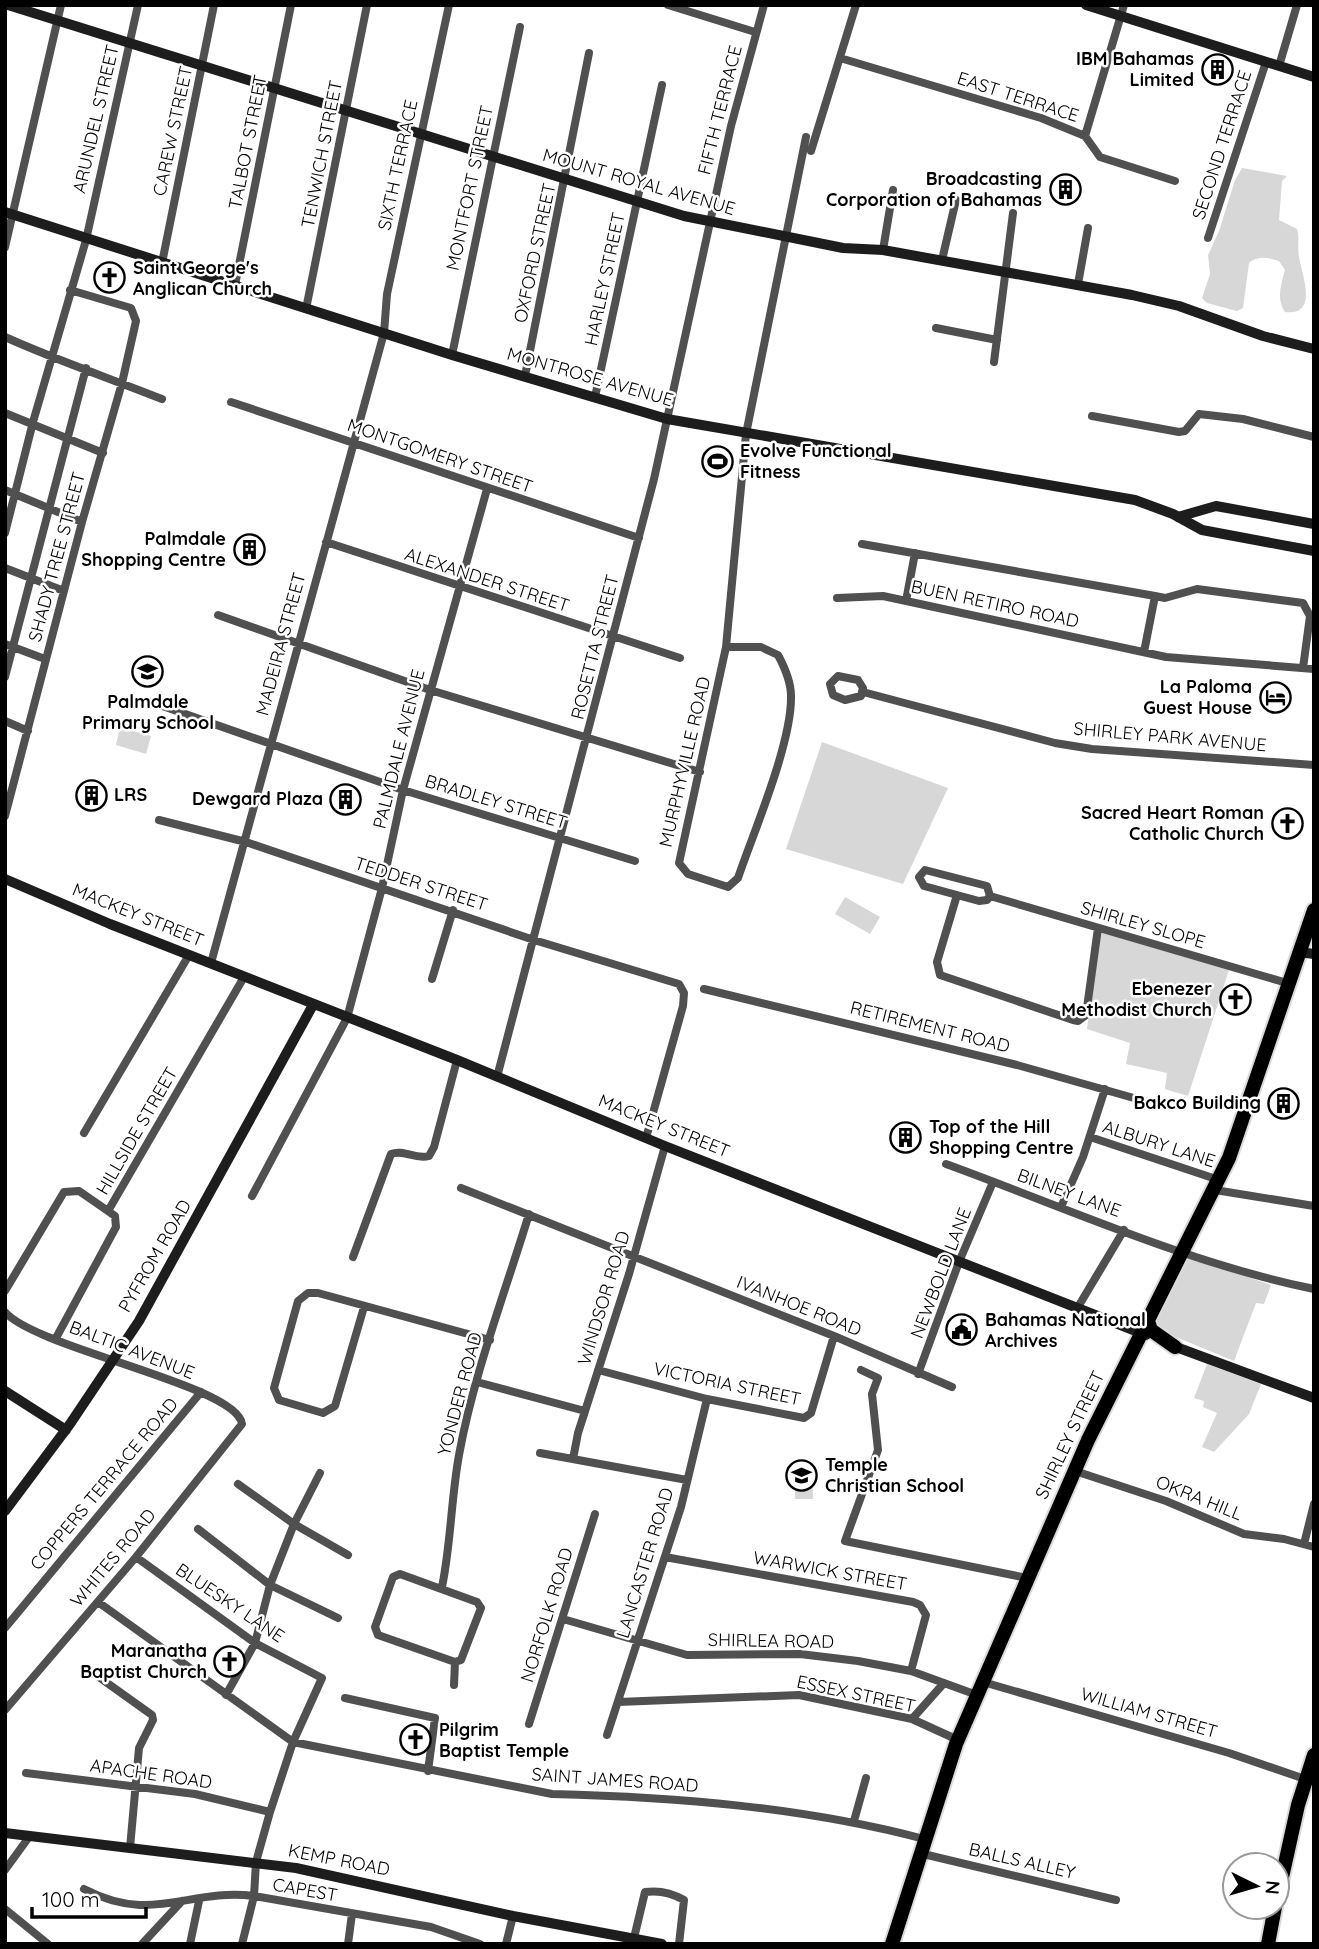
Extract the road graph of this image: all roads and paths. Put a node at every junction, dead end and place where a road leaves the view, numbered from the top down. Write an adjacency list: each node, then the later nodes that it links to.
1 (8, 5): 14 (street, MOUNT ROYAL AVENUE)
2 (61, 5): 14 (street)
3 (138, 5): 17 (street, ARUNDEL STREET)
4 (214, 5): 21 (street, CAREW STREET)
5 (291, 5): 25 (street, TALBOT STREET)
6 (367, 5): 26 (street, TENWICH STREET)
7 (449, 5): 27 (street, SIXTH TERRACE)
8 (668, 5): 16 (street)
9 (764, 5): 16 (street, FIFTH TERRACE)
10 (856, 5): 19 (street)
11 (1086, 5): 13 (street)
12 (1297, 5): 22 (street, SECOND TERRACE)
13 (1123, 10): 20 (street); 28 (street)
14 (58, 20): 17 (street, MOUNT ROYAL AVENUE); 38 (street)
15 (520, 27): 31 (street, MONTFORT STREET)
16 (755, 32): 39 (street, FIFTH TERRACE)
17 (129, 44): 21 (street, MOUNT ROYAL AVENUE); 43 (street, ARUNDEL STREET)
18 (589, 53): 32 (street, OXFORD STREET)
19 (841, 58): 28 (street, EAST TERRACE); 30 (street)
20 (1266, 62): 22 (street); 42 (street, SECOND TERRACE)
21 (203, 66): 25 (street, MOUNT ROYAL AVENUE); 47 (street, CAREW STREET)
22 (1279, 66): 23 (street)
23 (1314, 77)
24 (662, 85): 36 (street, HARLEY STREET)
25 (274, 89): 26 (street, MOUNT ROYAL AVENUE); 50 (street, TALBOT STREET)
26 (348, 112): 27 (street, MOUNT ROYAL AVENUE); 52 (street, TENWICH STREET)
27 (419, 136): 31 (street, MOUNT ROYAL AVENUE); 54 (street, SIXTH TERRACE)
28 (1085, 136): 33 (street, EAST TERRACE)
29 (806, 137): 41 (street, MURPHYVILLE ROAD)
30 (811, 151)
31 (493, 158): 32 (street, MOUNT ROYAL AVENUE); 58 (street, MONTFORT STREET)
32 (566, 181): 36 (street, MOUNT ROYAL AVENUE); 62 (street, OXFORD STREET)
33 (1175, 181)
34 (894, 190): 45 (street)
35 (956, 200): 46 (street)
36 (638, 203): 39 (street, MOUNT ROYAL AVENUE); 64 (street, HARLEY STREET)
37 (1013, 213): 48 (street)
38 (10, 214): 43 (street, MONTROSE AVENUE); 44 (street)
39 (710, 222): 41 (street, MOUNT ROYAL AVENUE); 69 (street, ROSETTA STREET)
40 (1088, 228): 49 (street)
41 (785, 237): 45 (street, MOUNT ROYAL AVENUE); 71 (street, MURPHYVILLE ROAD)
42 (1208, 238)
43 (86, 240): 47 (street, MONTROSE AVENUE); 51 (street, ARUNDEL STREET)
44 (5, 247)
45 (883, 250): 46 (street, MOUNT ROYAL AVENUE)
46 (942, 260): 48 (street, MOUNT ROYAL AVENUE)
47 (162, 263): 50 (street, MONTROSE AVENUE)
48 (1003, 272): 49 (street, MOUNT ROYAL AVENUE); 56 (street)
49 (1078, 284): 57 (street, MOUNT ROYAL AVENUE)
50 (235, 285): 52 (street, MONTROSE AVENUE)
51 (70, 290): 59 (street, ARUNDEL STREET); 63 (street, SHADY TREE STREET)
52 (306, 309): 54 (street, MONTROSE AVENUE)
53 (936, 328): 56 (street)
54 (384, 333): 58 (street, MONTROSE AVENUE); 74 (street, MADEIRA STREET)
55 (5, 337): 59 (street)
56 (997, 340): 60 (street)
57 (1314, 349)
58 (452, 355): 62 (street, MONTROSE AVENUE)
59 (51, 358): 61 (street); 70 (street, ARUNDEL STREET)
60 (994, 362)
61 (86, 368): 63 (street); 72 (street)
62 (525, 376): 64 (street, MONTROSE AVENUE)
63 (122, 383): 65 (street); 75 (street, SHADY TREE STREET)
64 (595, 397): 69 (street, MONTROSE AVENUE)
65 (162, 399)
66 (231, 402): 74 (street, MONTGOMERY STREET)
67 (5, 413): 70 (street)
68 (1092, 416): 73 (street)
69 (667, 419): 71 (street, MONTROSE AVENUE); 84 (street, ROSETTA STREET)
70 (33, 422): 72 (street); 78 (street, ARUNDEL STREET)
71 (746, 433): 80 (street, MONTROSE AVENUE); 100 (street, MURPHYVILLE ROAD)
72 (67, 436): 75 (street); 79 (street)
73 (1314, 437)
74 (351, 442): 77 (street, MONTGOMERY STREET); 85 (street, MADEIRA STREET)
75 (103, 453): 81 (street, SHADY TREE STREET)
76 (5, 489): 78 (street)
77 (486, 489): 84 (street, MONTGOMERY STREET); 91 (street, PALMDALE AVENUE)
78 (16, 494): 79 (street); 83 (street, ARUNDEL STREET)
79 (48, 505): 81 (street); 90 (street)
80 (1178, 517): 82 (street); 87 (street, MONTROSE AVENUE)
81 (82, 522): 92 (street, SHADY TREE STREET)
82 (1314, 524)
83 (5, 533)
84 (639, 538): 97 (street, ROSETTA STREET)
85 (326, 542): 91 (street, ALEXANDER STREET); 98 (street, MADEIRA STREET)
86 (862, 544): 88 (street, BUEN RETIRO ROAD)
87 (1314, 551)
88 (915, 553): 93 (street, BUEN RETIRO ROAD); 95 (street)
89 (5, 568): 90 (street)
90 (29, 578): 92 (street); 99 (street)
91 (458, 588): 97 (street, ALEXANDER STREET); 107 (street, PALMDALE AVENUE)
92 (64, 591): 103 (street, SHADY TREE STREET)
93 (1155, 596): 101 (street); 104 (street, BUEN RETIRO ROAD)
94 (837, 598): 95 (street, BUEN RETIRO ROAD)
95 (906, 601): 101 (street, BUEN RETIRO ROAD)
96 (218, 615): 98 (street)
97 (613, 638): 102 (street, ALEXANDER STREET); 112 (street, ROSETTA STREET)
98 (298, 642): 107 (street); 113 (street, MADEIRA STREET)
99 (9, 645): 103 (street); 106 (street)
100 (726, 647): 115 (street, MURPHYVILLE ROAD); 115 (street, MURPHYVILLE ROAD)
101 (1144, 652): 104 (street, BUEN RETIRO ROAD)
102 (680, 658)
103 (46, 659): 111 (street, SHADY TREE STREET)
104 (1303, 668): 105 (street, BUEN RETIRO ROAD)
105 (1314, 669)
106 (5, 677)
107 (430, 690): 112 (street); 116 (street, PALMDALE AVENUE)
108 (863, 692): 114 (street, SHIRLEY PARK AVENUE)
109 (151, 702): 113 (street, BRADLEY STREET)
110 (5, 721): 111 (street)
111 (27, 731): 117 (street, SHADY TREE STREET)
112 (587, 738): 115 (street); 120 (street, ROSETTA STREET)
113 (270, 746): 116 (street, BRADLEY STREET); 121 (street, MADEIRA STREET)
114 (1314, 765)
115 (700, 772)
116 (403, 790): 120 (street, BRADLEY STREET); 124 (street, PALMDALE AVENUE)
117 (8, 796): 118 (street, SHADY TREE STREET)
118 (5, 816)
119 (159, 820): 121 (street, TEDDER STREET)
120 (561, 838): 122 (street, BRADLEY STREET); 130 (street, ROSETTA STREET)
121 (246, 842): 124 (street, TEDDER STREET); 133 (street, MADEIRA STREET)
122 (635, 861)
123 (5, 879): 132 (street, MACKEY STREET)
124 (382, 888): 127 (street, TEDDER STREET); 139 (street, PALMDALE AVENUE)
125 (957, 895): 126 (street, SHIRLEY SLOPE); 126 (street, SHIRLEY SLOPE); 129 (street)
126 (990, 896): 129 (street, SHIRLEY SLOPE)
127 (453, 910): 130 (street, TEDDER STREET); 135 (street)
128 (1314, 910): 131 (highway, SHIRLEY STREET)
129 (1098, 928): 136 (street, SHIRLEY SLOPE)
130 (534, 940): 141 (street, ROSETTA STREET); 146 (street, TEDDER STREET)
131 (1306, 953): 136 (highway, SHIRLEY STREET)
132 (190, 955): 133 (street, MACKEY STREET); 144 (street)
133 (211, 964): 134 (street, MACKEY STREET)
134 (244, 977): 138 (street, MACKEY STREET); 155 (street, HILLSIDE STREET)
135 (432, 979)
136 (1287, 983): 150 (highway, SHIRLEY STREET)
137 (704, 989): 142 (street, RETIREMENT ROAD)
138 (313, 1004): 139 (street, MACKEY STREET); 173 (street, PYFROM ROAD)
139 (347, 1018): 140 (street, MACKEY STREET); 152 (street)
140 (457, 1060): 141 (street, MACKEY STREET); 160 (street)
141 (497, 1077): 146 (street, MACKEY STREET)
142 (1105, 1089): 143 (street, RETIREMENT ROAD); 145 (street)
143 (1148, 1102)
144 (84, 1133)
145 (1090, 1137): 150 (street, ALBURY LANE); 154 (street)
146 (646, 1139): 147 (street, MACKEY STREET)
147 (665, 1146): 159 (street, WINDSOR ROAD); 161 (street, MACKEY STREET)
148 (946, 1164): 149 (street, BILNEY LANE)
149 (993, 1182): 154 (street, BILNEY LANE); 161 (street, NEWBOLD LANE)
150 (1217, 1185): 153 (street, ALBURY LANE); 158 (highway, SHIRLEY STREET)
151 (461, 1188): 156 (street, IVANHOE ROAD)
152 (252, 1196)
153 (1314, 1206)
154 (1061, 1207): 157 (street, BILNEY LANE)
155 (108, 1211): 163 (street); 170 (street, HILLSIDE STREET)
156 (529, 1214): 159 (street, IVANHOE ROAD); 171 (street, YONDER ROAD)
157 (1125, 1230): 158 (street, BILNEY LANE); 165 (street)
158 (1181, 1252): 162 (street, BILNEY LANE); 167 (highway, SHIRLEY STREET)
159 (634, 1256): 169 (street, IVANHOE ROAD); 174 (street, WINDSOR ROAD)
160 (353, 1257)
161 (960, 1262): 165 (street, MACKEY STREET); 176 (street, NEWBOLD LANE)
162 (1314, 1289)
163 (5, 1291)
164 (364, 1307): 164 (street); 171 (street)
165 (1078, 1307): 168 (street, MACKEY STREET)
166 (5, 1312): 170 (street, BALTIC AVENUE)
167 (1147, 1318): 168 (highway, SHIRLEY STREET); 172 (highway)
168 (1140, 1332): 172 (street, MACKEY STREET); 188 (highway, SHIRLEY STREET)
169 (834, 1336): 176 (street, IVANHOE ROAD); 182 (street, VICTORIA STREET)
170 (56, 1338): 173 (street, BALTIC AVENUE)
171 (490, 1340): 177 (street, YONDER ROAD)
172 (1175, 1347): 181 (street, MACKEY STREET)
173 (114, 1361): 180 (street, BALTIC AVENUE); 185 (street, PYFROM ROAD)
174 (598, 1370): 182 (street, VICTORIA STREET); 183 (street, WINDSOR ROAD)
175 (861, 1370): 202 (street)
176 (918, 1374): 178 (street, IVANHOE ROAD)
177 (477, 1382): 183 (street); 204 (street, YONDER ROAD)
178 (953, 1387)
179 (5, 1391): 185 (street)
180 (201, 1392): 184 (street, BALTIC AVENUE); 208 (street, COPPERS TERRACE ROAD)
181 (1314, 1398)
182 (707, 1399): 190 (street, LANCASTER ROAD)
183 (585, 1411): 187 (street, WINDSOR ROAD)
184 (242, 1424): 201 (street, WHITES ROAD)
185 (66, 1430): 193 (street, PYFROM ROAD)
186 (540, 1453): 187 (street)
187 (573, 1459): 190 (street)
188 (1075, 1471): 197 (street, OKRA HILL); 202 (highway, SHIRLEY STREET)
189 (320, 1474): 195 (street)
190 (687, 1480): 200 (street, LANCASTER ROAD)
191 (238, 1484): 195 (street)
192 (1314, 1504): 197 (street)
193 (5, 1511)
194 (595, 1514): 207 (street, NORFOLK ROAD)
195 (293, 1524): 199 (street); 203 (street)
196 (198, 1530): 203 (street)
197 (1304, 1544): 198 (street, OKRA HILL)
198 (1314, 1548)
199 (348, 1555)
200 (665, 1556): 209 (street, LANCASTER ROAD); 213 (street, WARWICK STREET)
201 (136, 1557): 205 (street, WHITES ROAD); 210 (street, BLUESKY LANE)
202 (1027, 1578): 216 (highway, SHIRLEY STREET)
203 (270, 1585): 206 (street); 210 (street)
204 (442, 1587): 211 (street); 211 (street)
205 (98, 1602): 217 (street, SAINT JAMES ROAD); 220 (street, WHITES ROAD)
206 (338, 1618)
207 (563, 1619): 209 (street, SHIRLEA ROAD); 222 (street, NORFOLK ROAD)
208 (5, 1628)
209 (637, 1642): 213 (street, SHIRLEA ROAD); 219 (street, LANCASTER ROAD)
210 (255, 1643): 217 (street); 225 (street, BLUESKY LANE)
211 (455, 1662): 215 (street)
212 (89, 1670): 231 (street)
213 (911, 1671): 214 (street, SHIRLEA ROAD)
214 (944, 1683): 216 (street, SHIRLEA ROAD); 221 (street)
215 (454, 1685)
216 (980, 1688): 224 (highway, SHIRLEY STREET); 230 (street, WILLIAM STREET)
217 (226, 1695): 225 (street, SAINT JAMES ROAD)
218 (345, 1698): 227 (street)
219 (618, 1702): 221 (street, ESSEX STREET); 223 (street, LANCASTER ROAD)
220 (5, 1710)
221 (912, 1719): 224 (street, ESSEX STREET)
222 (529, 1724)
223 (607, 1735)
224 (958, 1740): 236 (highway, SHIRLEY STREET)
225 (293, 1742): 227 (street, SAINT JAMES ROAD); 232 (street)
226 (1314, 1755): 230 (highway)
227 (428, 1771): 233 (street, SAINT JAMES ROAD)
228 (26, 1773): 231 (street, APACHE ROAD)
229 (866, 1777): 233 (street)
230 (1305, 1779): 238 (highway)
231 (138, 1786): 232 (street, APACHE ROAD); 237 (street)
232 (270, 1812): 239 (street)
233 (854, 1821): 236 (street, SAINT JAMES ROAD)
234 (5, 1833): 235 (street, KEMP ROAD)
235 (29, 1837): 237 (street, KEMP ROAD); 240 (street)
236 (922, 1846): 243 (street, BALLS ALLEY); 260 (highway, SHIRLEY STREET)
237 (131, 1849): 239 (street, KEMP ROAD)
238 (1288, 1851)
239 (256, 1862): 242 (street); 248 (street, KEMP ROAD)
240 (5, 1870)
241 (84, 1889): 244 (street, CAPEST)
242 (254, 1896): 245 (street, CAPEST); 247 (street, CAPEST); 254 (street)
243 (1116, 1900)
244 (182, 1901): 245 (street, CAPEST); 252 (street)
245 (199, 1901): 253 (street)
246 (5, 1909): 251 (street)
247 (352, 1914): 255 (street); 256 (street, CAPEST)
248 (513, 1916): 250 (street, KEMP ROAD); 257 (street)
249 (1272, 1921): 261 (highway)
250 (634, 1938): 258 (street, KEMP ROAD); 259 (street)
251 (48, 1944)
252 (142, 1944)
253 (190, 1944)
254 (242, 1944)
255 (348, 1944)
256 (480, 1944)
257 (506, 1944)
258 (662, 1944)
259 (679, 1944)
260 (891, 1944)
261 (1268, 1944)

